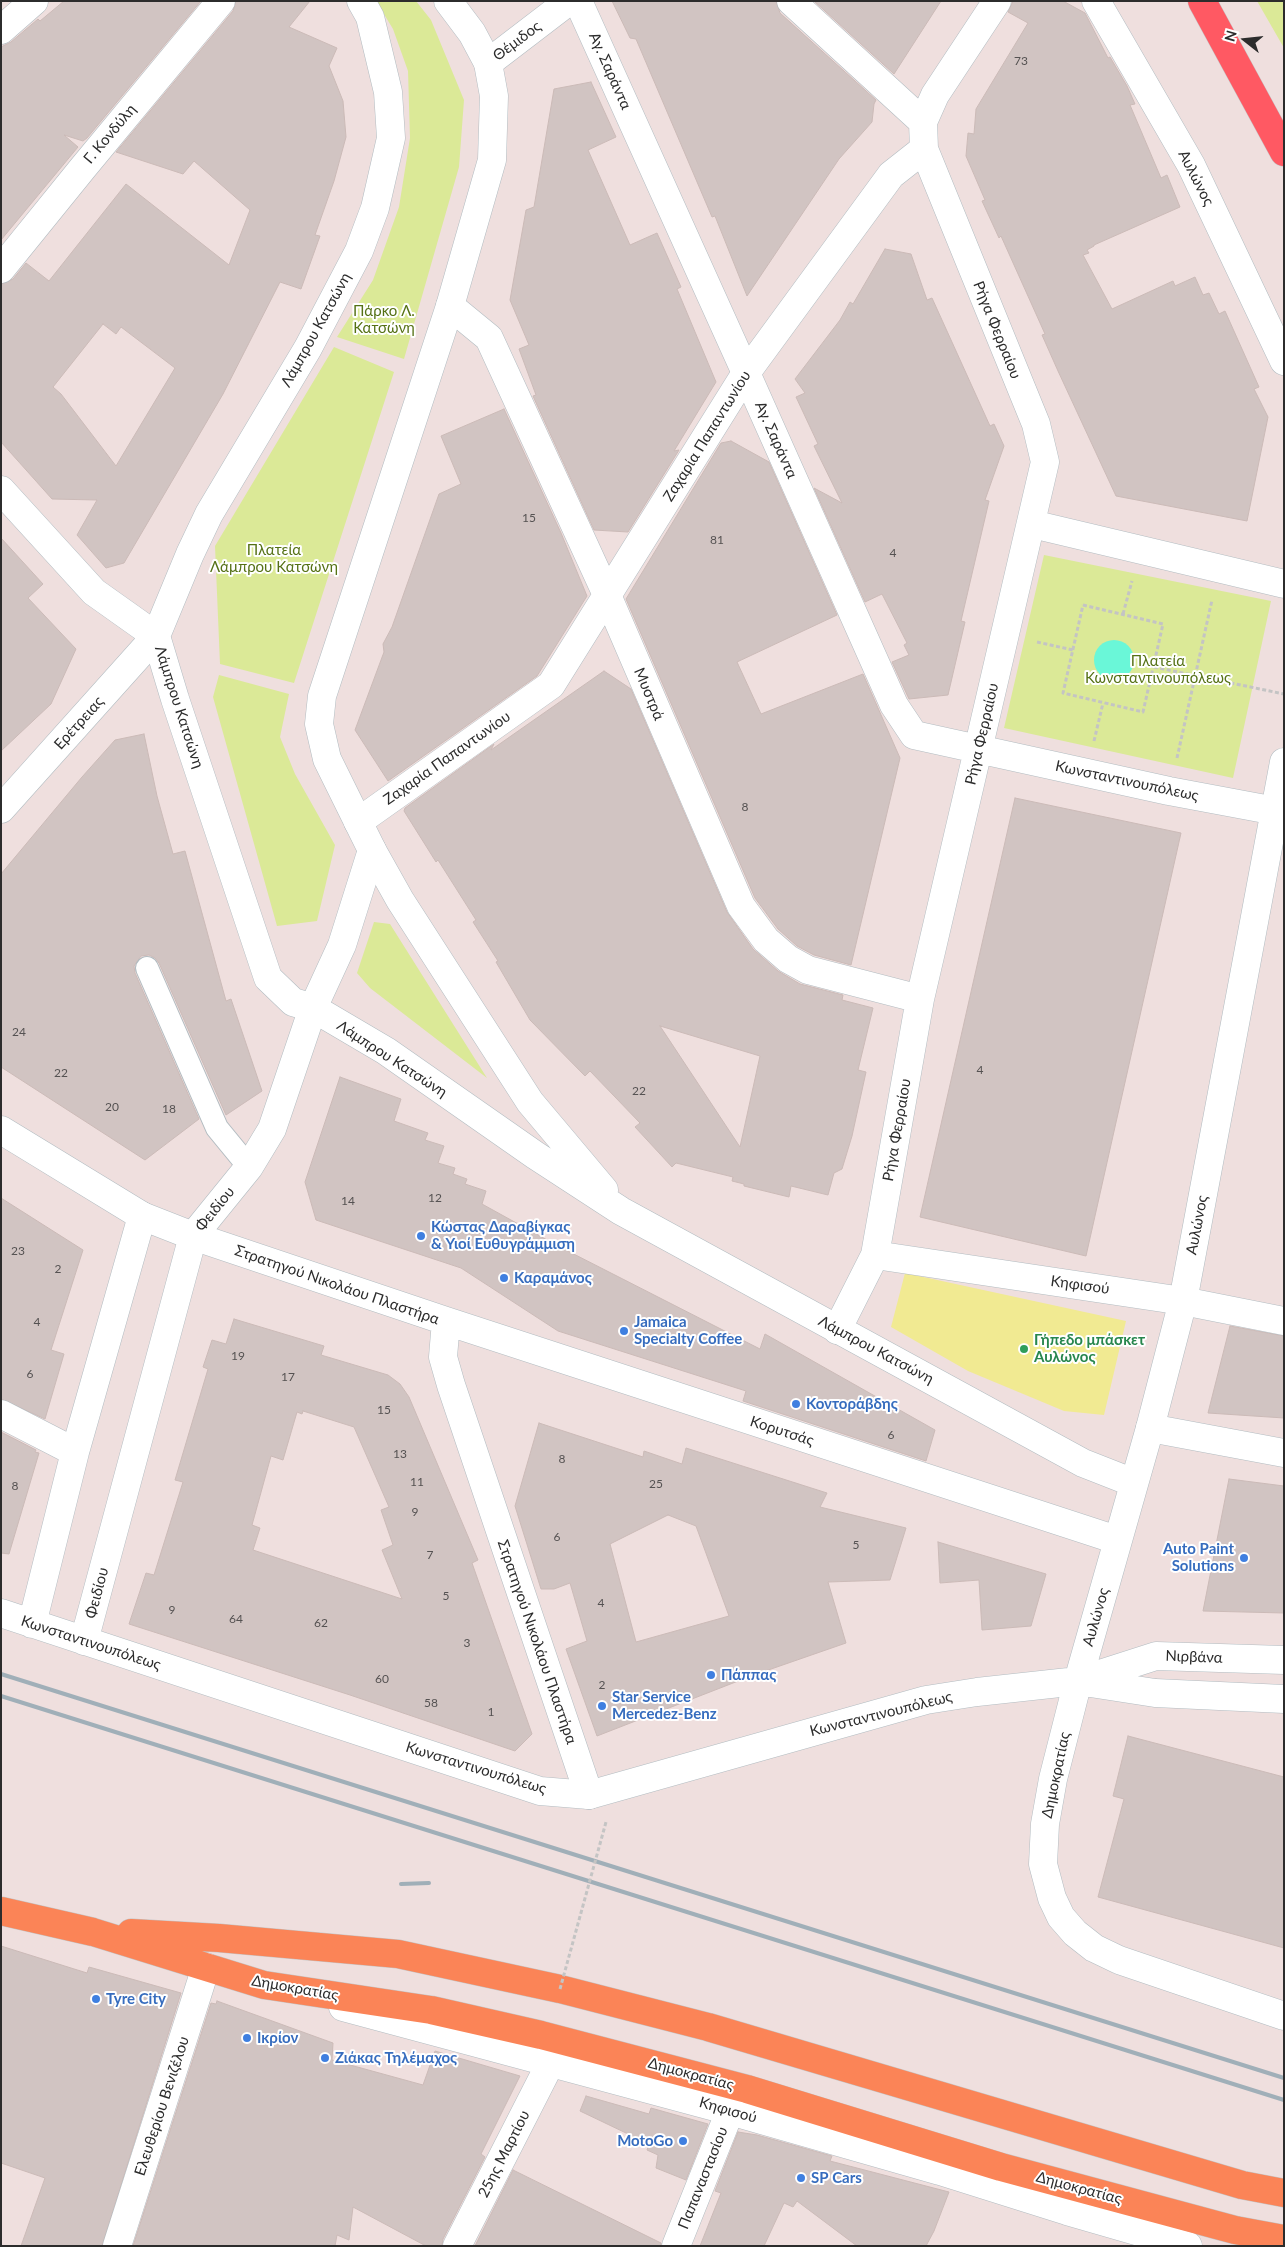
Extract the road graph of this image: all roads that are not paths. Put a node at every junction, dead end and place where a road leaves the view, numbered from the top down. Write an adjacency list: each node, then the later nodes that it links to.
1 (34, 1): 11 (street)
2 (222, 1): 15 (street, Γ. Κονδύλη)
3 (361, 1): 23 (street, Λάμπρου Κατσώνη)
4 (448, 1): 12 (street, Λάμπρου Κατσώνη)
5 (569, 1): 12 (street, Θέμιδος)
6 (578, 1): 18 (street, Αγ. Σαράντα)
7 (791, 1): 13 (street)
8 (997, 1): 13 (street, Ζαχαρία Παπαντωνίου)
9 (1096, 1): 17 (street, Αυλώνος)
10 (1202, 1): 14 (highway)
11 (1, 30)
12 (488, 64): 16 (street, Λάμπρου Κατσώνη)
13 (923, 135): 18 (street, Ζαχαρία Παπαντωνίου); 20 (street, Ρήγα Φερραίου)
14 (1284, 152)
15 (1, 269)
16 (450, 306): 22 (street, Μυστρά); 28 (street, Λάμπρου Κατσώνη)
17 (1284, 361)
18 (746, 373): 22 (street, Ζαχαρία Παπαντωνίου); 24 (street, Αγ. Σαράντα)
19 (1, 490): 23 (street)
20 (1032, 524): 21 (street); 24 (street, Ρήγα Φερραίου)
21 (1284, 584)
22 (607, 595): 28 (street, Ζαχαρία Παπαντωνίου); 31 (street, Μυστρά)
23 (156, 636): 26 (street, Ερέτρειας); 32 (street, Λάμπρου Κατσώνη)
24 (978, 750): 27 (street, Κωνσταντινουπόλεως); 31 (street, Ρήγα Φερραίου)
25 (1284, 762): 27 (street, Αυλώνος)
26 (1, 809)
27 (1280, 810): 39 (street, Αυλώνος)
28 (358, 822): 29 (street, Λάμπρου Κατσώνη)
29 (372, 850): 32 (street, Φειδίου); 35 (street, Λάμπρου Κατσώνη)
30 (147, 968): 34 (lane)
31 (920, 999): 38 (street, Ρήγα Φερραίου)
32 (313, 1008): 34 (street, Φειδίου); 35 (street, Λάμπρου Κατσώνη)
33 (1, 1130): 36 (street, Στρατηγού Νικολάου Πλαστήρα)
34 (250, 1167): 37 (street, Φειδίου)
35 (620, 1211): 42 (street, Λάμπρου Κατσώνη)
36 (142, 1216): 37 (street, Στρατηγού Νικολάου Πλαστήρα); 45 (street)
37 (193, 1236): 40 (street, Στρατηγού Νικολάου Πλαστήρα); 51 (street, Φειδίου)
38 (875, 1255): 39 (street, Κηφισού); 42 (street, Ρήγα Φερραίου)
39 (1183, 1301): 41 (street, Κηφισού); 44 (street, Αυλώνος)
40 (446, 1321): 48 (street, Κορυτσάς); 55 (street, Στρατηγού Νικολάου Πλαστήρα)
41 (1284, 1321)
42 (837, 1330): 47 (street, Λάμπρου Κατσώνη)
43 (1, 1414): 45 (street)
44 (1150, 1428): 46 (street); 47 (street, Αυλώνος)
45 (75, 1452): 50 (street)
46 (1284, 1453)
47 (1134, 1483): 48 (street, Αυλώνος)
48 (1117, 1540): 53 (street, Αυλώνος)
49 (1, 1613): 50 (street, Κωνσταντινουπόλεως)
50 (32, 1624): 51 (street, Κωνσταντινουπόλεως)
51 (84, 1641): 55 (street, Κωνσταντινουπόλεως)
52 (1284, 1660): 53 (street, Νιρβάνα)
53 (1078, 1681): 54 (street); 55 (street, Κωνσταντινουπόλεως); 60 (street, Δημοκρατίας)
54 (1284, 1699)
55 (589, 1795)
56 (1, 1911): 57 (main road, Δημοκρατίας)
57 (93, 1932): 58 (main road, Δημοκρατίας); 63 (main road, Δημοκρατίας)
58 (206, 1967): 59 (main road, Δημοκρατίας); 65 (street, Ελευθερίου Βενιζέλου)
59 (264, 1985): 61 (street, Κηφισού); 64 (main road, Δημοκρατίας)
60 (1284, 2016)
61 (551, 2062): 62 (street, Κηφισού); 66 (street, 25ης Μαρτίου)
62 (730, 2111): 67 (street, Παπαναστασίου); 68 (street, Κηφισού)
63 (1284, 2193)
64 (1284, 2239)
65 (117, 2246)
66 (456, 2246)
67 (676, 2246)
68 (1188, 2246)

